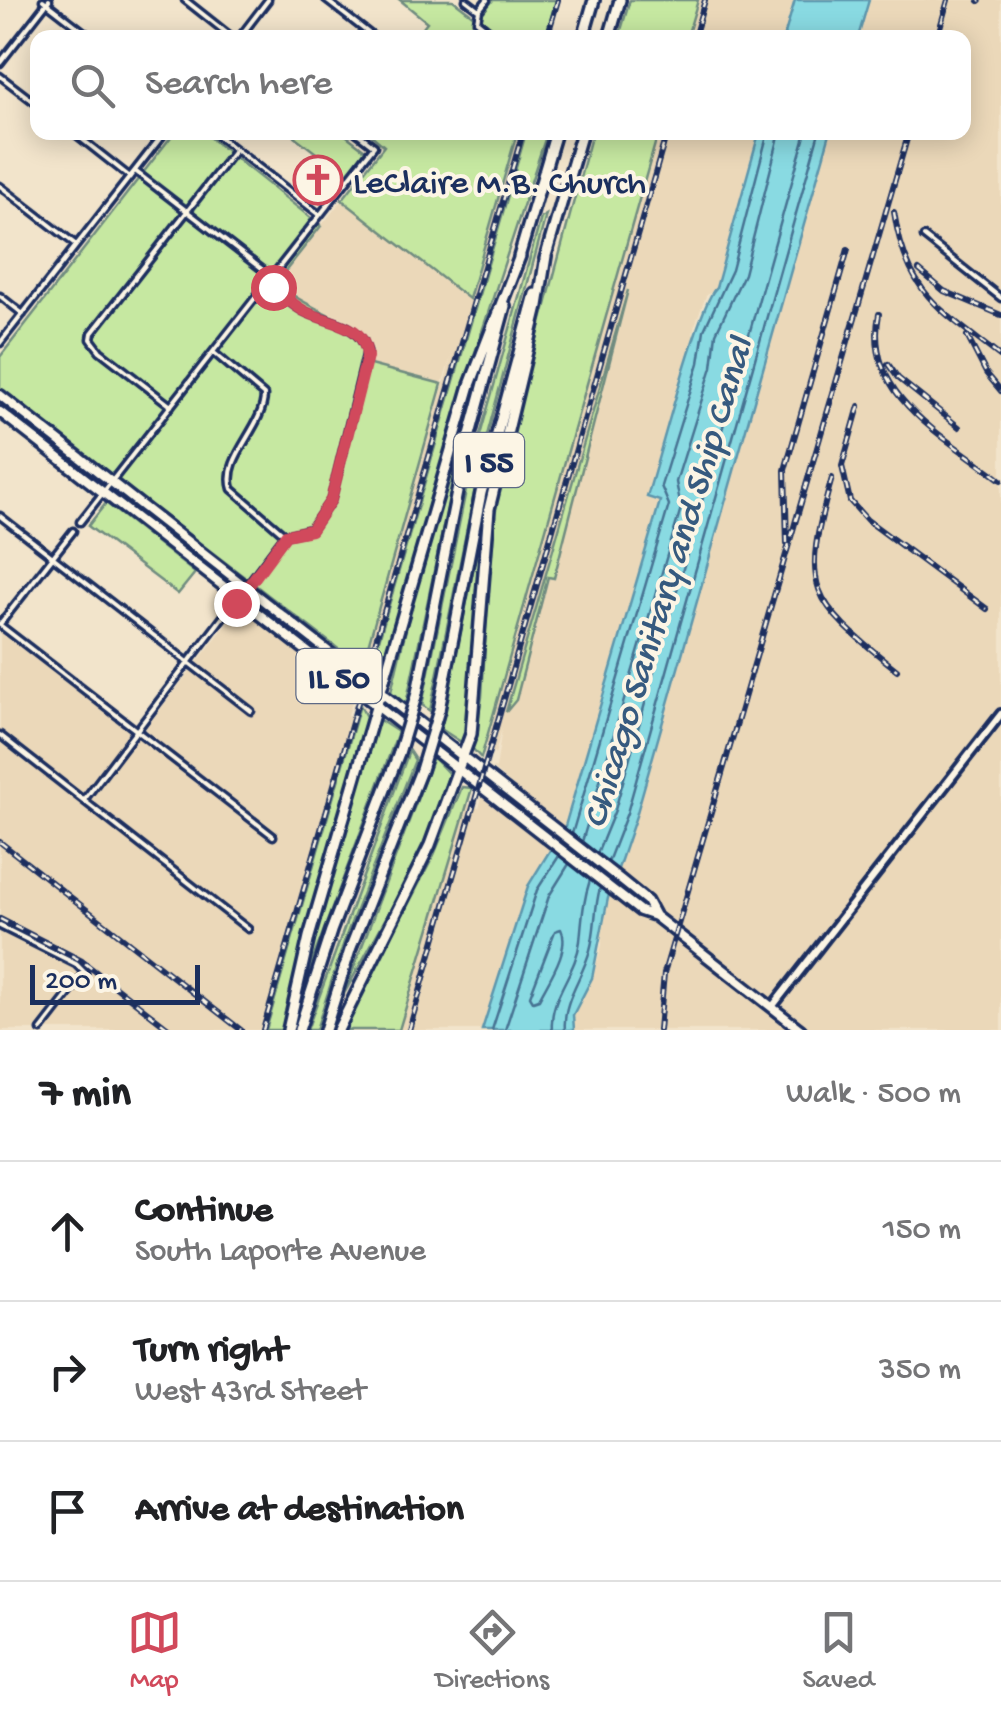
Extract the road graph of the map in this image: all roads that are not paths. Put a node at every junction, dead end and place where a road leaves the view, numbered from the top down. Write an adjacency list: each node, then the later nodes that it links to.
1 (185, 0): 11 (street)
2 (268, 0): 12 (street)
3 (326, 0): 13 (street)
4 (466, 0): 9 (street)
5 (486, 0): 9 (street)
6 (594, 0): 15 (highway)
7 (620, 0): 16 (highway)
8 (47, 1): 10 (street); 17 (street)
9 (479, 10): 14 (street)
10 (82, 30)
11 (225, 30)
12 (243, 30)
13 (365, 30)
14 (489, 30)
15 (586, 30)
16 (611, 30)
17 (0, 63)
18 (0, 76): 19 (street)
19 (30, 99)
20 (82, 140): 28 (street)
21 (159, 140): 27 (street)
22 (223, 140): 26 (street)
23 (366, 140): 31 (street)
24 (554, 140): 34 (highway, I 55)
25 (580, 140): 35 (highway, I 55)
26 (235, 150): 30 (street); 31 (street)
27 (135, 171): 28 (street); 30 (street)
28 (130, 177): 33 (street)
29 (0, 186): 33 (street)
30 (186, 211): 36 (street); 44 (street)
31 (320, 215): 36 (street)
32 (924, 237): 39 (street)
33 (76, 246): 40 (street)
34 (520, 256): 57 (highway); 73 (highway, I 55, bridge)
35 (546, 256): 63 (highway); 74 (highway, I 55, bridge)
36 (272, 277): 37 (street)
37 (267, 283): 42 (street); 51 (street)
38 (0, 296): 40 (street)
39 (1001, 298)
40 (23, 314): 41 (street)
41 (0, 343)
42 (213, 352): 44 (street); 51 (street)
43 (0, 396): 46 (main road, IL 50)
44 (172, 406): 46 (street)
45 (0, 412): 47 (main road, IL 50)
46 (112, 482): 47 (street); 53 (main road, IL 50)
47 (104, 492): 49 (street); 54 (main road, IL 50)
48 (0, 516): 52 (street)
49 (80, 522)
50 (73, 531): 52 (street)
51 (286, 535): 53 (street)
52 (52, 557): 55 (street); 56 (street)
53 (248, 587): 54 (street); 57 (main road, IL 50)
54 (240, 598): 56 (street); 58 (main road, IL 50)
55 (0, 624): 61 (street)
56 (189, 663): 59 (street); 61 (street)
57 (382, 693): 58 (highway); 63 (main road, IL 50)
58 (378, 707): 64 (main road, IL 50); 72 (highway)
59 (251, 711)
60 (1001, 714): 70 (main road)
61 (136, 731): 65 (street); 66 (street)
62 (0, 734): 65 (street)
63 (464, 758): 64 (highway); 67 (main road, IL 50)
64 (459, 770): 67 (main road, IL 50); 75 (highway)
65 (84, 800): 69 (street)
66 (272, 836)
67 (656, 916): 70 (main road, IL 50)
68 (0, 926): 71 (street)
69 (248, 929)
70 (772, 1007): 76 (main road, IL 50)
71 (41, 1030)
72 (288, 1030)
73 (299, 1030)
74 (324, 1030)
75 (338, 1030)
76 (801, 1030)

